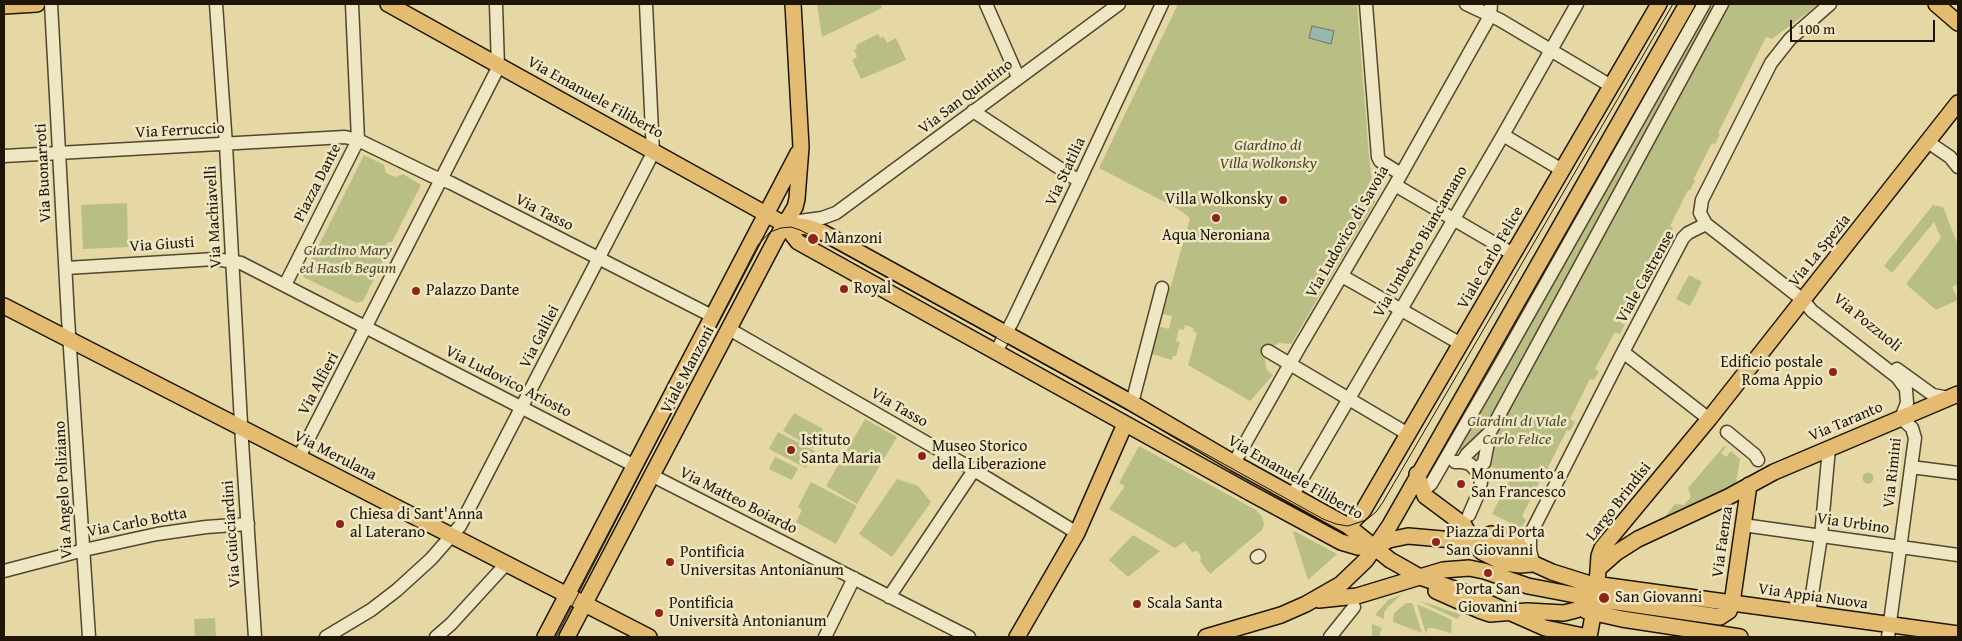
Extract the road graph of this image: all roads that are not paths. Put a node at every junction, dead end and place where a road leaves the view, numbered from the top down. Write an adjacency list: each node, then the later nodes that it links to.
1 (37, 4): 21 (main road)
2 (51, 4): 36 (street, Via Buonarroti)
3 (216, 4): 33 (street, Via Machiavelli)
4 (352, 4): 31 (street)
5 (388, 4): 25 (main road, Via Emanuele Filiberto)
6 (496, 4): 25 (street)
7 (646, 4): 35 (street)
8 (793, 4): 34 (main road, Viale Manzoni)
9 (986, 4): 26 (street)
10 (1119, 4): 26 (street, Via San Quintino)
11 (1162, 4): 42 (street, Via Statilia)
12 (1366, 4): 41 (street)
13 (1466, 4): 22 (street)
14 (1577, 4): 24 (street, Via Umberto Biancamano)
15 (1659, 4): 27 (main road, Viale Carlo Felice)
16 (1687, 4): 91 (main road)
17 (1704, 4): 84 (street)
18 (1722, 4): 77 (street)
19 (1830, 4): 47 (street)
20 (1936, 4): 23 (main road)
21 (4, 6)
22 (1490, 10): 24 (street); 41 (street, Via Ludovico di Savoia)
23 (1958, 23)
24 (1551, 50): 27 (street); 30 (street, Via Umberto Biancamano)
25 (499, 65): 35 (main road, Via Emanuele Filiberto); 40 (street)
26 (1018, 77): 29 (street, Via San Quintino)
27 (1611, 86): 39 (main road, Viale Carlo Felice)
28 (1958, 103): 32 (main road, Via La Spezia)
29 (973, 112): 42 (street); 44 (street, Via San Quintino)
30 (1503, 135): 39 (street); 45 (street, Via Umberto Biancamano)
31 (358, 140): 33 (street, Via Ferruccio); 40 (street, Piazza Dante); 54 (street, Piazza Dante)
32 (1928, 142): 38 (street); 56 (main road, Via La Spezia)
33 (226, 145): 36 (street, Via Ferruccio); 51 (street, Via Machiavelli)
34 (801, 147): 43 (main road, Viale Manzoni); 46 (main road, Viale Manzoni)
35 (654, 151): 43 (main road, Via Emanuele Filiberto); 50 (street, Via Galilei)
36 (59, 154): 37 (street, Via Ferruccio); 52 (street, Via Buonarroti)
37 (4, 156)
38 (1958, 167)
39 (1562, 170): 49 (main road, Viale Carlo Felice)
40 (442, 180): 50 (street, Via Tasso); 60 (street)
41 (1398, 180): 45 (street); 53 (street, Via Ludovico di Savoia)
42 (1080, 181): 62 (street, Via Statilia)
43 (765, 213): 46 (main road, Via Emanuele Filiberto); 59 (main road, Viale Manzoni)
44 (832, 216): 46 (street, Via San Quintino); 48 (street, Via San Quintino)
45 (1454, 219): 49 (street); 58 (street, Via Umberto Biancamano)
46 (784, 224): 48 (main road, Via Emanuele Filiberto); 61 (main road, Viale Manzoni); 66 (main road, Via Emanuele Filiberto)
47 (1706, 224): 56 (street); 67 (street, Viale Castrense)
48 (822, 232): 62 (main road, Via Emanuele Filiberto)
49 (1513, 254): 64 (main road, Viale Carlo Felice)
50 (599, 259): 59 (street, Via Tasso); 72 (street, Via Galilei)
51 (232, 260): 52 (street, Via Giusti); 54 (street, Via Giusti); 76 (street, Via Machiavelli)
52 (66, 268): 63 (street, Via Buonarroti)
53 (1342, 276): 58 (street); 68 (street, Via Ludovico di Savoia)
54 (284, 285): 60 (street)
55 (1162, 288): 71 (street)
56 (1804, 300): 69 (street, Via Pozzuoli); 73 (street, Via Pozzuoli); 74 (main road, Via La Spezia)
57 (4, 306): 63 (main road, Via Merulana)
58 (1401, 309): 64 (street); 70 (street, Via Umberto Biancamano)
59 (712, 316): 86 (main road, Viale Manzoni)
60 (366, 327): 72 (street, Via Ludovico Ariosto); 81 (street, Via Alfieri)
61 (729, 329): 89 (street, Via Tasso); 92 (main road, Viale Manzoni)
62 (1006, 334): 66 (street, Via Statilia); 71 (main road, Via Emanuele Filiberto)
63 (71, 341): 76 (main road, Via Merulana); 106 (street, Via Angelo Poliziano)
64 (1461, 344): 79 (main road, Viale Carlo Felice)
65 (1268, 351): 68 (street)
66 (996, 352): 75 (main road, Via Emanuele Filiberto)
67 (1623, 352): 74 (street); 109 (street, Viale Castrense)
68 (1289, 365): 70 (street); 85 (street, Via Ludovico di Savoia)
69 (1953, 396): 73 (main road, Via Taranto)
70 (1348, 399): 79 (street); 95 (street, Via Umberto Biancamano)
71 (1132, 403): 85 (main road, Via Emanuele Filiberto)
72 (522, 408): 86 (street, Via Ludovico Ariosto); 102 (street, Via Galilei)
73 (1901, 418): 80 (main road, Via Taranto); 87 (street, Via Rimini)
74 (1709, 419): 110 (main road, Largo Brindisi)
75 (1125, 424): 100 (main road); 105 (main road, Via Emanuele Filiberto)
76 (241, 428): 81 (main road, Via Merulana); 97 (street, Via Guicciardini)
77 (1490, 432): 82 (street); 88 (street)
78 (1727, 432): 83 (street)
79 (1408, 434): 99 (main road, Viale Carlo Felice)
80 (1829, 448): 93 (main road, Via Taranto); 101 (street)
81 (299, 457): 102 (main road, Via Merulana)
82 (1465, 458): 84 (street); 88 (street)
83 (1758, 460)
84 (1442, 462): 94 (street)
85 (1234, 463): 95 (main road, Via Emanuele Filiberto)
86 (635, 466): 115 (main road, Viale Manzoni)
87 (1911, 467): 90 (street); 104 (street, Via Rimini)
88 (1476, 469): 96 (street)
89 (974, 470): 100 (street, Via Tasso); 116 (street)
90 (1958, 473)
91 (1417, 474): 103 (main road); 105 (main road)
92 (653, 476): 112 (street, Via Matteo Boiardo); 119 (main road, Viale Manzoni)
93 (1749, 486): 98 (main road, Via Faenza); 110 (main road, Largo Brindisi)
94 (1425, 489)
95 (1292, 496): 99 (main road, Via Emanuele Filiberto)
96 (1469, 515)
97 (248, 524): 106 (street, Via Carlo Botta); 128 (street, Via Guicciardini)
98 (1743, 525): 101 (street, Via Urbino); 118 (main road, Via Faenza)
99 (1348, 526): 105 (main road, Via Emanuele Filiberto)
100 (1077, 533): 136 (main road)
101 (1821, 536): 104 (street, Via Urbino); 123 (street)
102 (451, 537): 108 (main road, Via Merulana); 129 (street, Via Galilei)
103 (1473, 541): 105 (main road); 109 (main road); 109 (main road); 109 (main road)
104 (1900, 547): 107 (street, Via Urbino); 125 (street, Via Rimini)
105 (1374, 548): 113 (main road); 117 (main road)
106 (84, 550): 111 (street, Via Carlo Botta); 127 (street, Via Angelo Poliziano)
107 (1958, 555)
108 (506, 564): 115 (main road, Via Merulana); 130 (street)
109 (1534, 564): 114 (main road)
110 (1598, 568): 114 (main road)
111 (4, 571)
112 (854, 578): 116 (street, Via Matteo Boiardo); 134 (street)
113 (1420, 578): 114 (main road); 117 (main road); 122 (main road); 122 (main road)
114 (1597, 592): 118 (main road, Via Appia Nuova); 121 (main road)
115 (567, 595): 119 (main road, Via Merulana); 131 (main road, Viale Manzoni)
116 (889, 596): 135 (street, Via Matteo Boiardo)
117 (1314, 600): 137 (main road)
118 (1732, 603): 123 (main road, Via Appia Nuova)
119 (585, 604): 132 (main road, Viale Manzoni); 133 (main road, Via Merulana)
120 (1354, 607): 138 (street)
121 (1587, 611): 122 (main road); 139 (main road); 140 (main road)
122 (1508, 612): 124 (main road)
123 (1809, 614): 125 (main road, Via Appia Nuova)
124 (1538, 631): 139 (main road)
125 (1889, 631): 126 (main road, Via Appia Nuova)
126 (1958, 634)
127 (90, 637)
128 (255, 637)
129 (326, 637)
130 (436, 637)
131 (545, 637)
132 (568, 637)
133 (649, 637)
134 (825, 637)
135 (969, 637)
136 (1017, 637)
137 (1206, 637)
138 (1330, 637)
139 (1588, 637)
140 (1733, 637)

